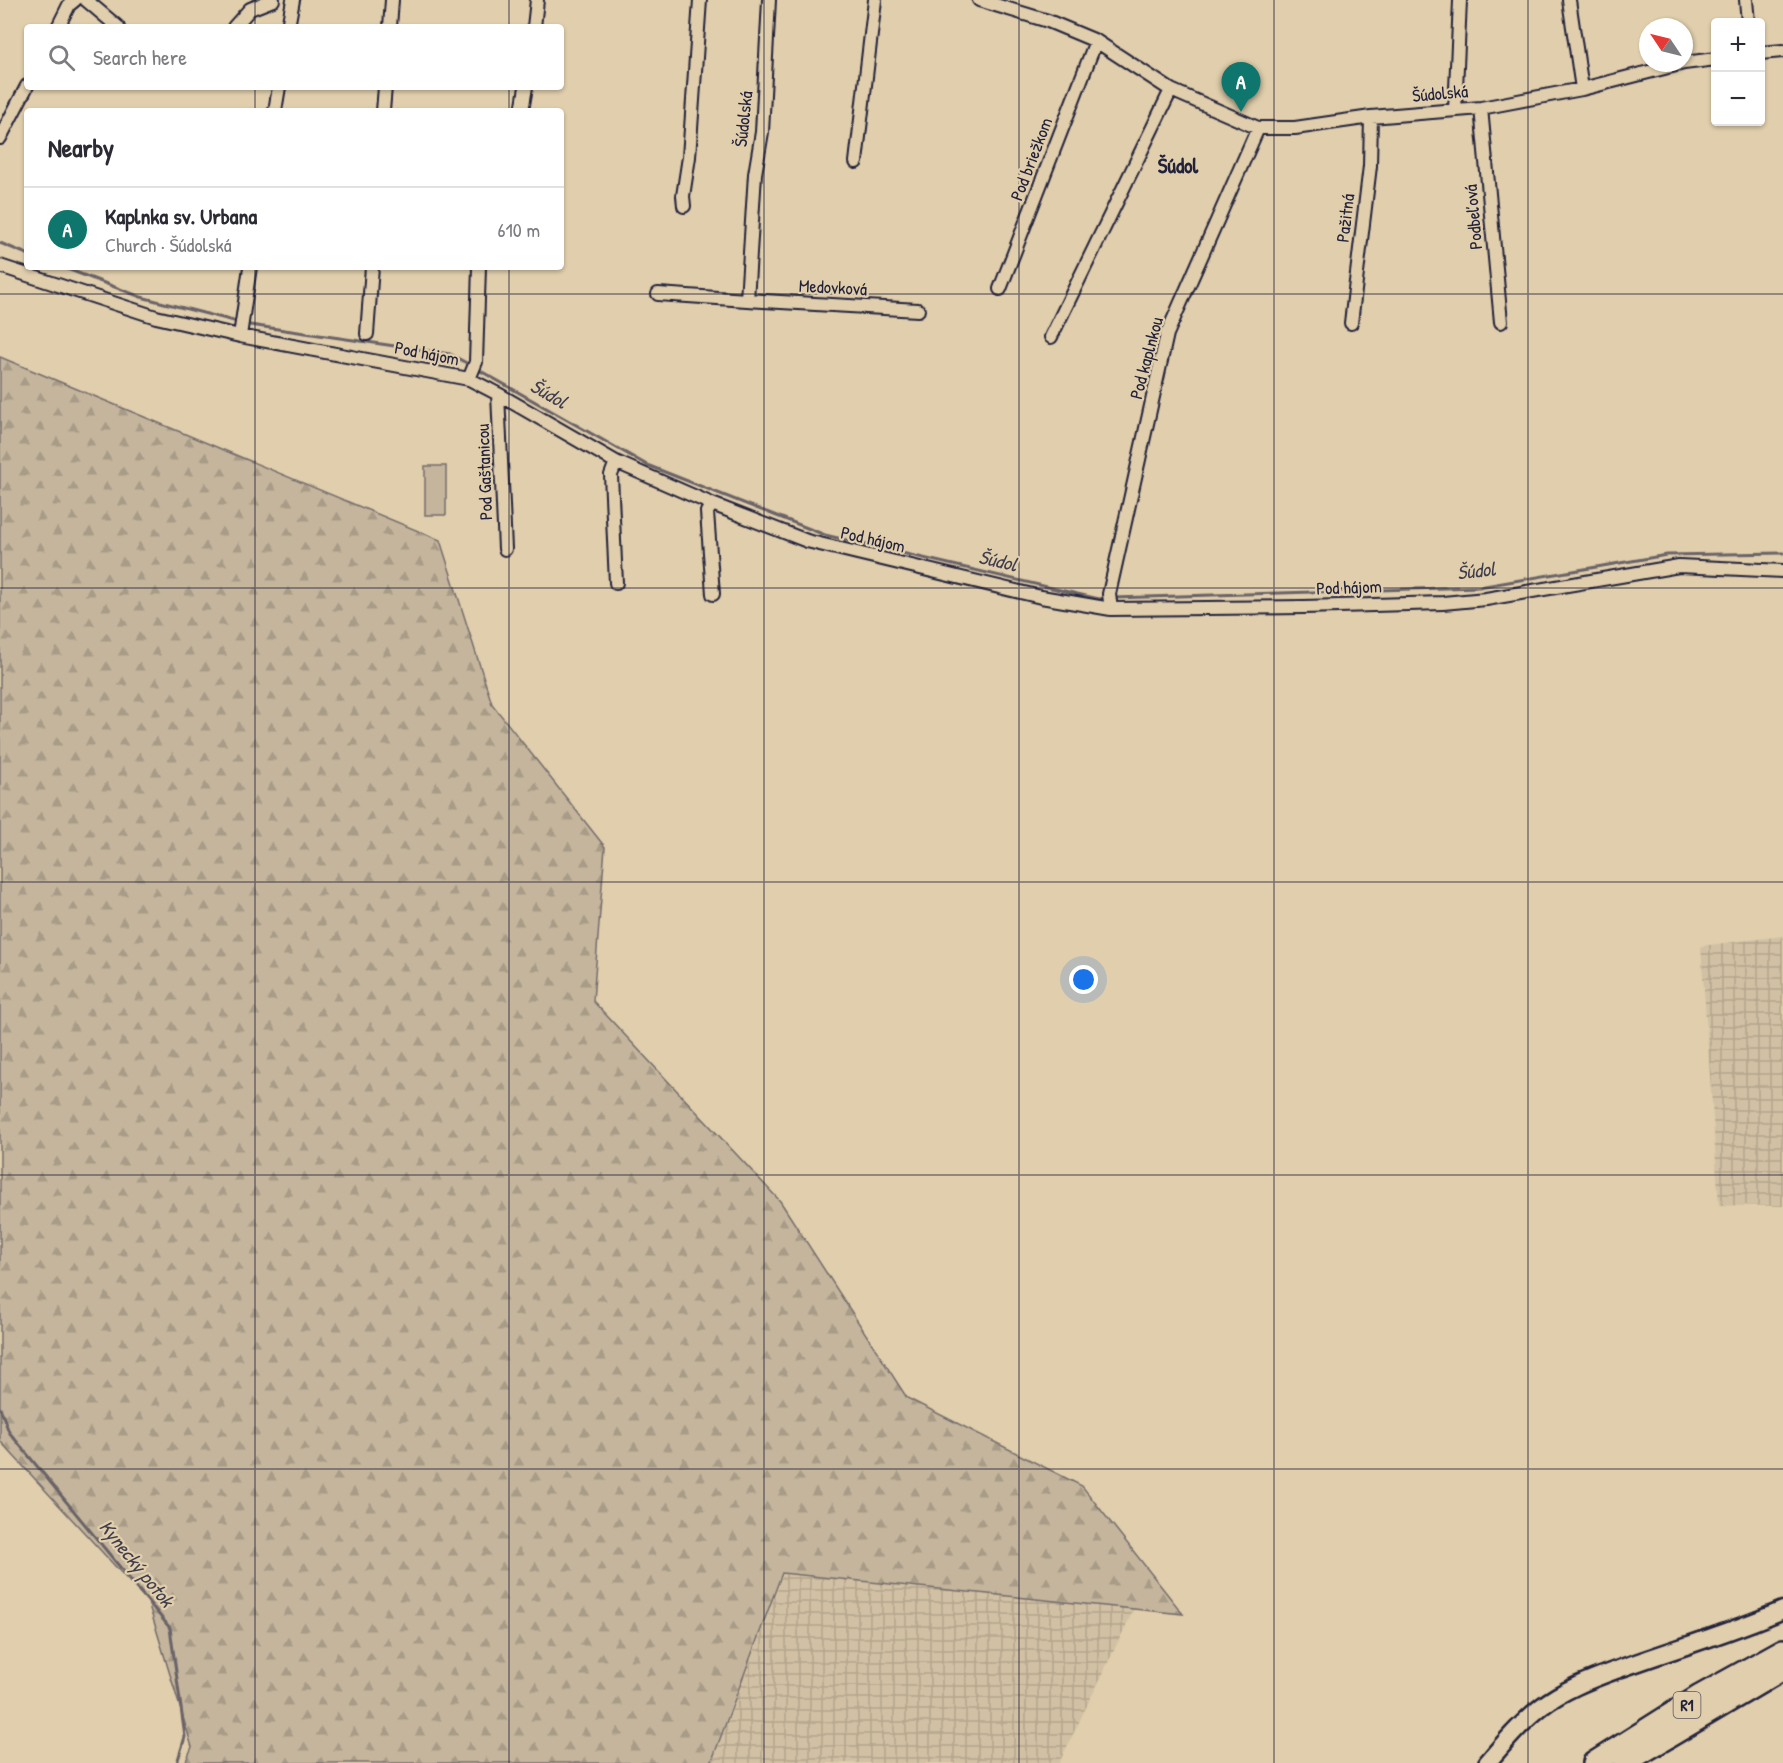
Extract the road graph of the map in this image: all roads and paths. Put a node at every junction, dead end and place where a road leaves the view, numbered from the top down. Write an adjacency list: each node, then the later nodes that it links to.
1 (75, 0): 15 (street)
2 (86, 0): 16 (street)
3 (273, 0): 17 (street)
4 (293, 0): 18 (street)
5 (392, 0): 19 (street)
6 (537, 0): 20 (street)
7 (700, 0): 40 (street)
8 (769, 0): 47 (street, Šúdolská)
9 (875, 0): 39 (street)
10 (980, 0): 21 (street, Šúdolská)
11 (1569, 0): 25 (street)
12 (1746, 0): 14 (street)
13 (1460, 1): 35 (street)
14 (1748, 18)
15 (59, 24)
16 (114, 24)
17 (237, 24)
18 (289, 24)
19 (390, 24)
20 (534, 24)
21 (1096, 41): 30 (street, Šúdolská); 45 (street, Pod briežkom)
22 (1783, 51): 23 (street)
23 (1765, 53)
24 (1711, 60): 25 (street, Šúdolská)
25 (1582, 89): 34 (street, Šúdolská)
26 (25, 90): 38 (street)
27 (278, 90): 31 (street)
28 (385, 90): 32 (street)
29 (526, 90): 33 (street)
30 (1171, 90): 37 (street, Šúdolská); 53 (street)
31 (276, 108)
32 (383, 108)
33 (522, 108)
34 (1481, 108): 35 (street, Šúdolská); 49 (street, Podbeľová)
35 (1455, 110): 36 (street, Šúdolská)
36 (1371, 117): 37 (street, Šúdolská); 50 (street, Pažitná)
37 (1258, 128): 62 (street, Pod kaplnkou)
38 (0, 138)
39 (856, 162)
40 (684, 206)
41 (0, 266): 52 (street, Pod hájom)
42 (250, 270): 52 (street)
43 (372, 270): 51 (street)
44 (479, 270): 54 (street)
45 (1000, 289)
46 (658, 294): 47 (street, Medovková)
47 (747, 300): 48 (street, Medovková)
48 (918, 310)
49 (1501, 322)
50 (1351, 323)
51 (367, 334)
52 (240, 336): 54 (street, Pod hájom)
53 (1051, 336)
54 (473, 371): 55 (street, Pod hájom)
55 (498, 394): 56 (street, Pod hájom); 58 (street, Pod Gaštanicou)
56 (616, 462): 57 (street, Pod hájom); 60 (street)
57 (712, 504): 61 (street); 62 (street, Pod hájom)
58 (505, 549)
59 (1783, 571): 62 (street, Pod hájom)
60 (616, 583)
61 (712, 594)
62 (1110, 602)
63 (1783, 1610): 66 (street)
64 (1783, 1650): 67 (highway, R1)
65 (1783, 1669): 68 (highway, R1)
66 (1487, 1763)
67 (1594, 1763)
68 (1624, 1763)

